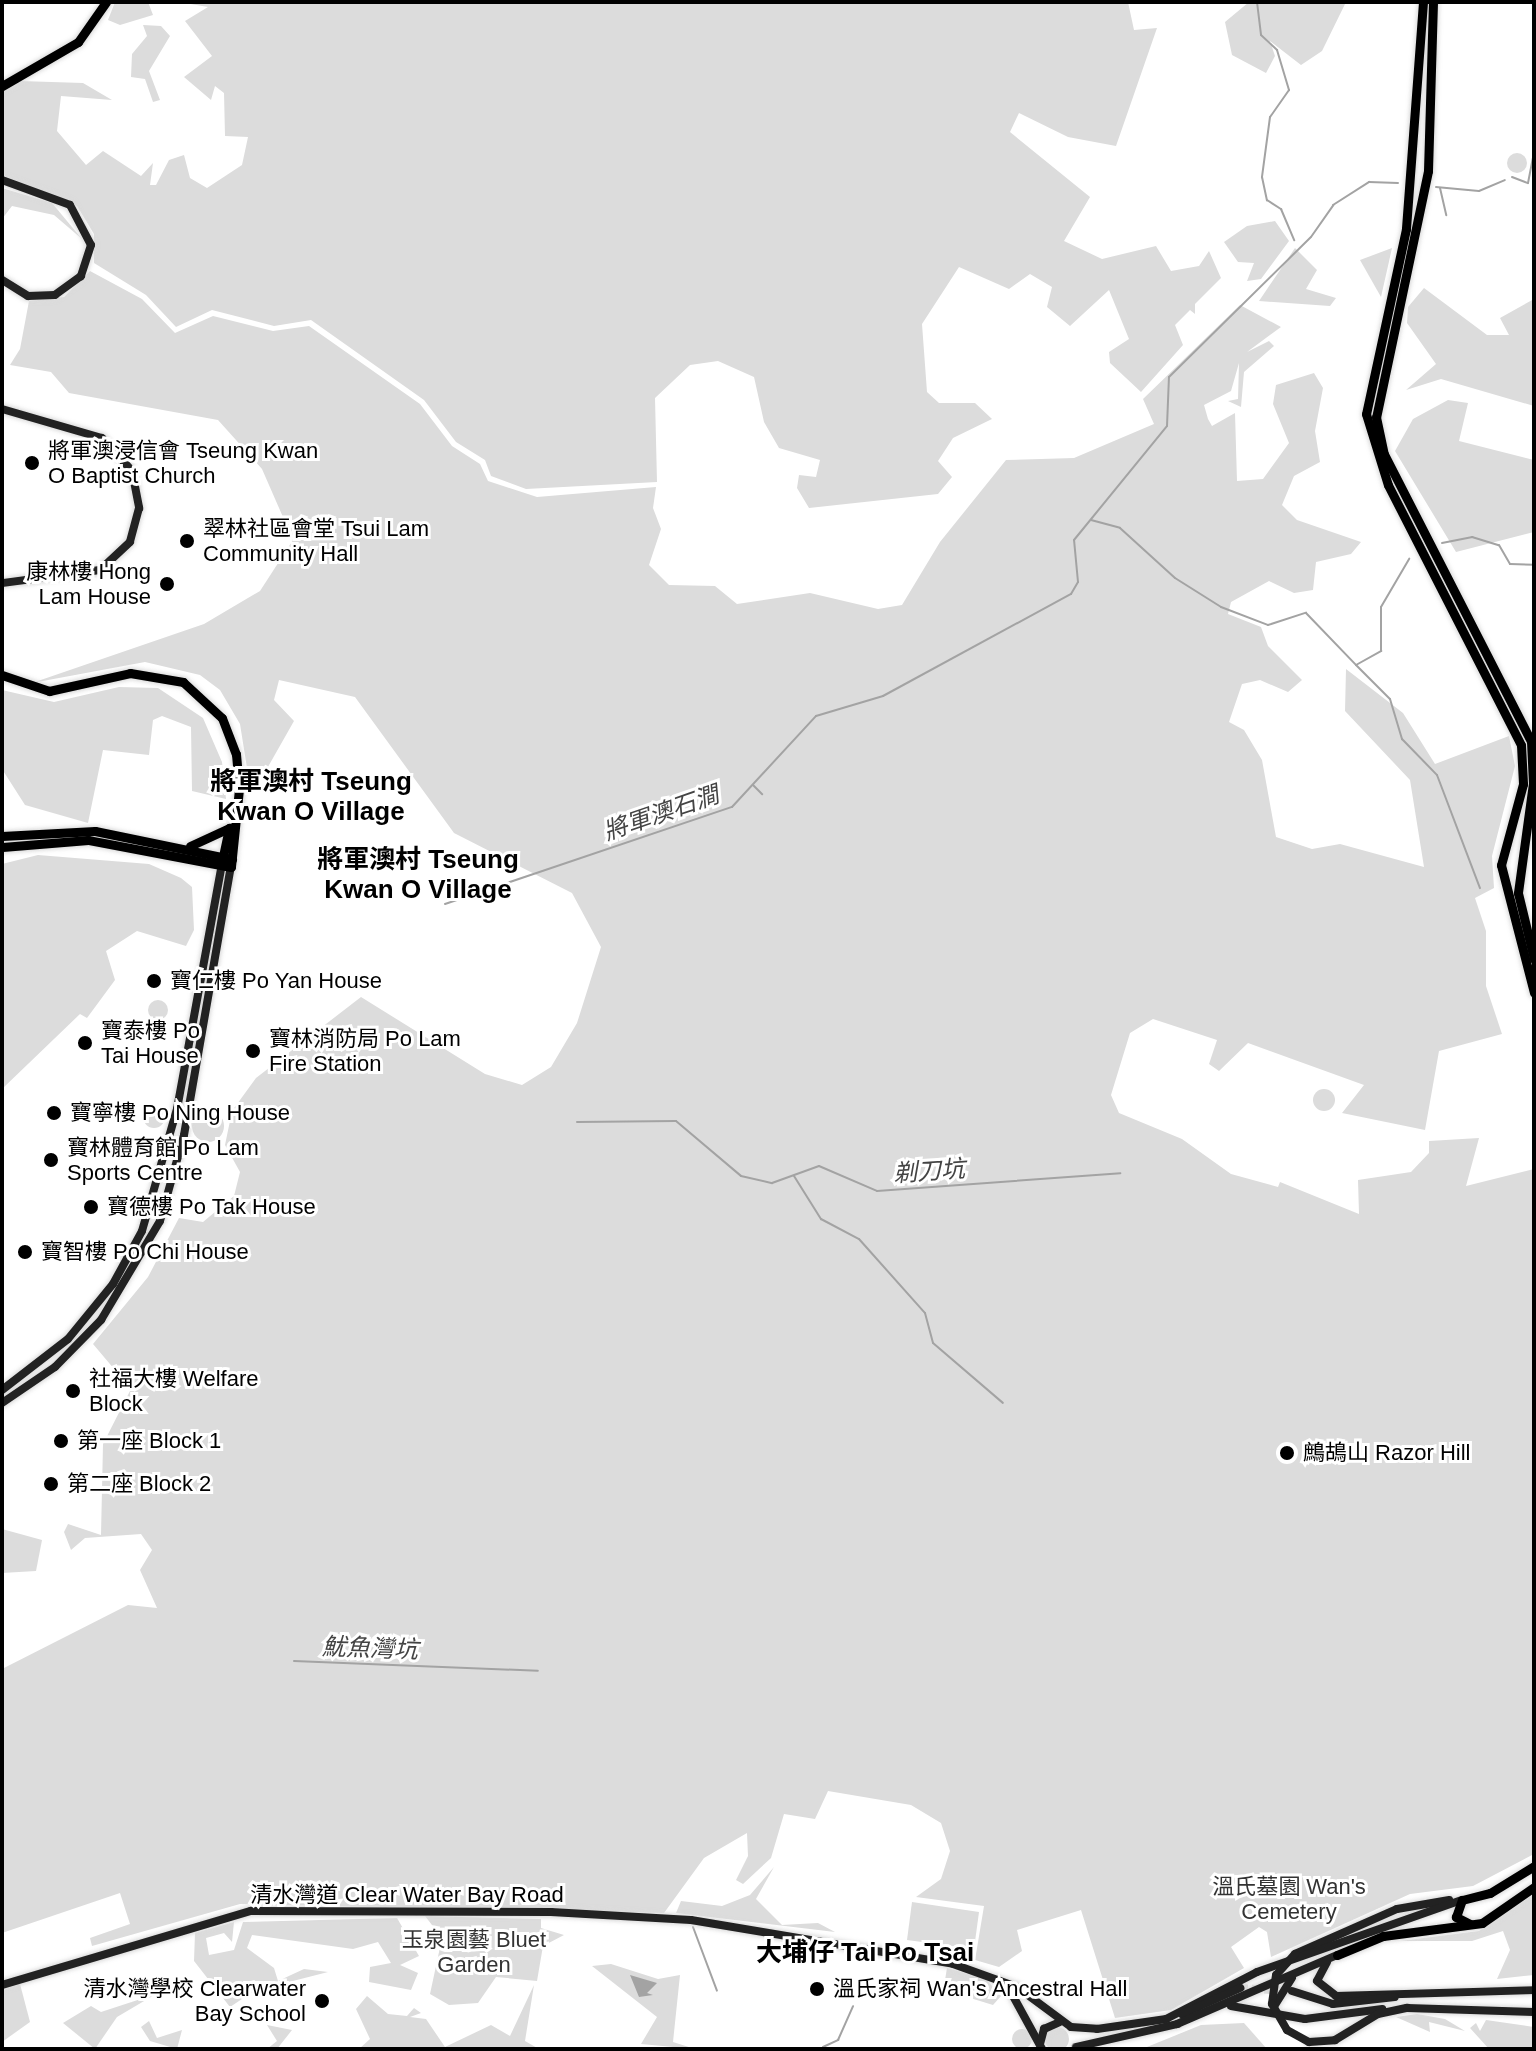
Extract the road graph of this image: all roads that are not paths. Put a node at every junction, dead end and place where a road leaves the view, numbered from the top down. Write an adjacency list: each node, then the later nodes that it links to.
1 (106, 2): 4 (main road)
2 (1423, 2): 5 (main road)
3 (1433, 2): 6 (main road)
4 (2, 86)
5 (1417, 94): 6 (main road); 8 (main road)
6 (1435, 94): 7 (main road)
7 (1434, 123): 8 (main road); 19 (main road)
8 (1415, 124): 21 (main road)
9 (2, 180): 10 (main road)
10 (2, 280)
11 (2, 409): 12 (main road)
12 (2, 583)
13 (2, 675): 14 (main road)
14 (236, 814): 15 (main road); 20 (main road)
15 (229, 828): 17 (main road); 20 (main road)
16 (2, 836): 17 (main road)
17 (179, 845): 20 (main road)
18 (2, 847): 20 (main road)
19 (1519, 861): 21 (main road); 22 (main road)
20 (227, 862): 24 (main road); 25 (main road)
21 (1502, 871): 23 (main road)
22 (1534, 959)
23 (1534, 993)
24 (2, 1390)
25 (2, 1403)
26 (1534, 1866): 28 (main road, 清水灣道 Clear Water Bay Road)
27 (1534, 1887): 29 (main road)
28 (1462, 1900): 29 (main road); 38 (main road, bridge); 41 (main road, 清水灣道 Clear Water Bay Road)
29 (1482, 1923): 30 (main road)
30 (1337, 1955): 31 (main road); 37 (main road)
31 (1302, 1970): 40 (main road); 42 (main road)
32 (2, 1985): 33 (main road, 清水灣道 Clear Water Bay Road)
33 (1007, 1985): 43 (main road, 清水灣道 Clear Water Bay Road); 46 (main road)
34 (1240, 1988): 41 (main road)
35 (1534, 1990): 37 (main road)
36 (1292, 1991): 37 (main road)
37 (1440, 1994)
38 (1407, 2008): 39 (main road); 42 (main road)
39 (1534, 2012)
40 (1208, 2013): 42 (main road); 45 (main road)
41 (1170, 2017): 44 (main road, 清水灣道 Clear Water Bay Road)
42 (1274, 2017)
43 (1061, 2022): 44 (main road, 清水灣道 Clear Water Bay Road); 46 (main road)
44 (1071, 2027): 45 (main road)
45 (1075, 2048)
46 (1041, 2049)

